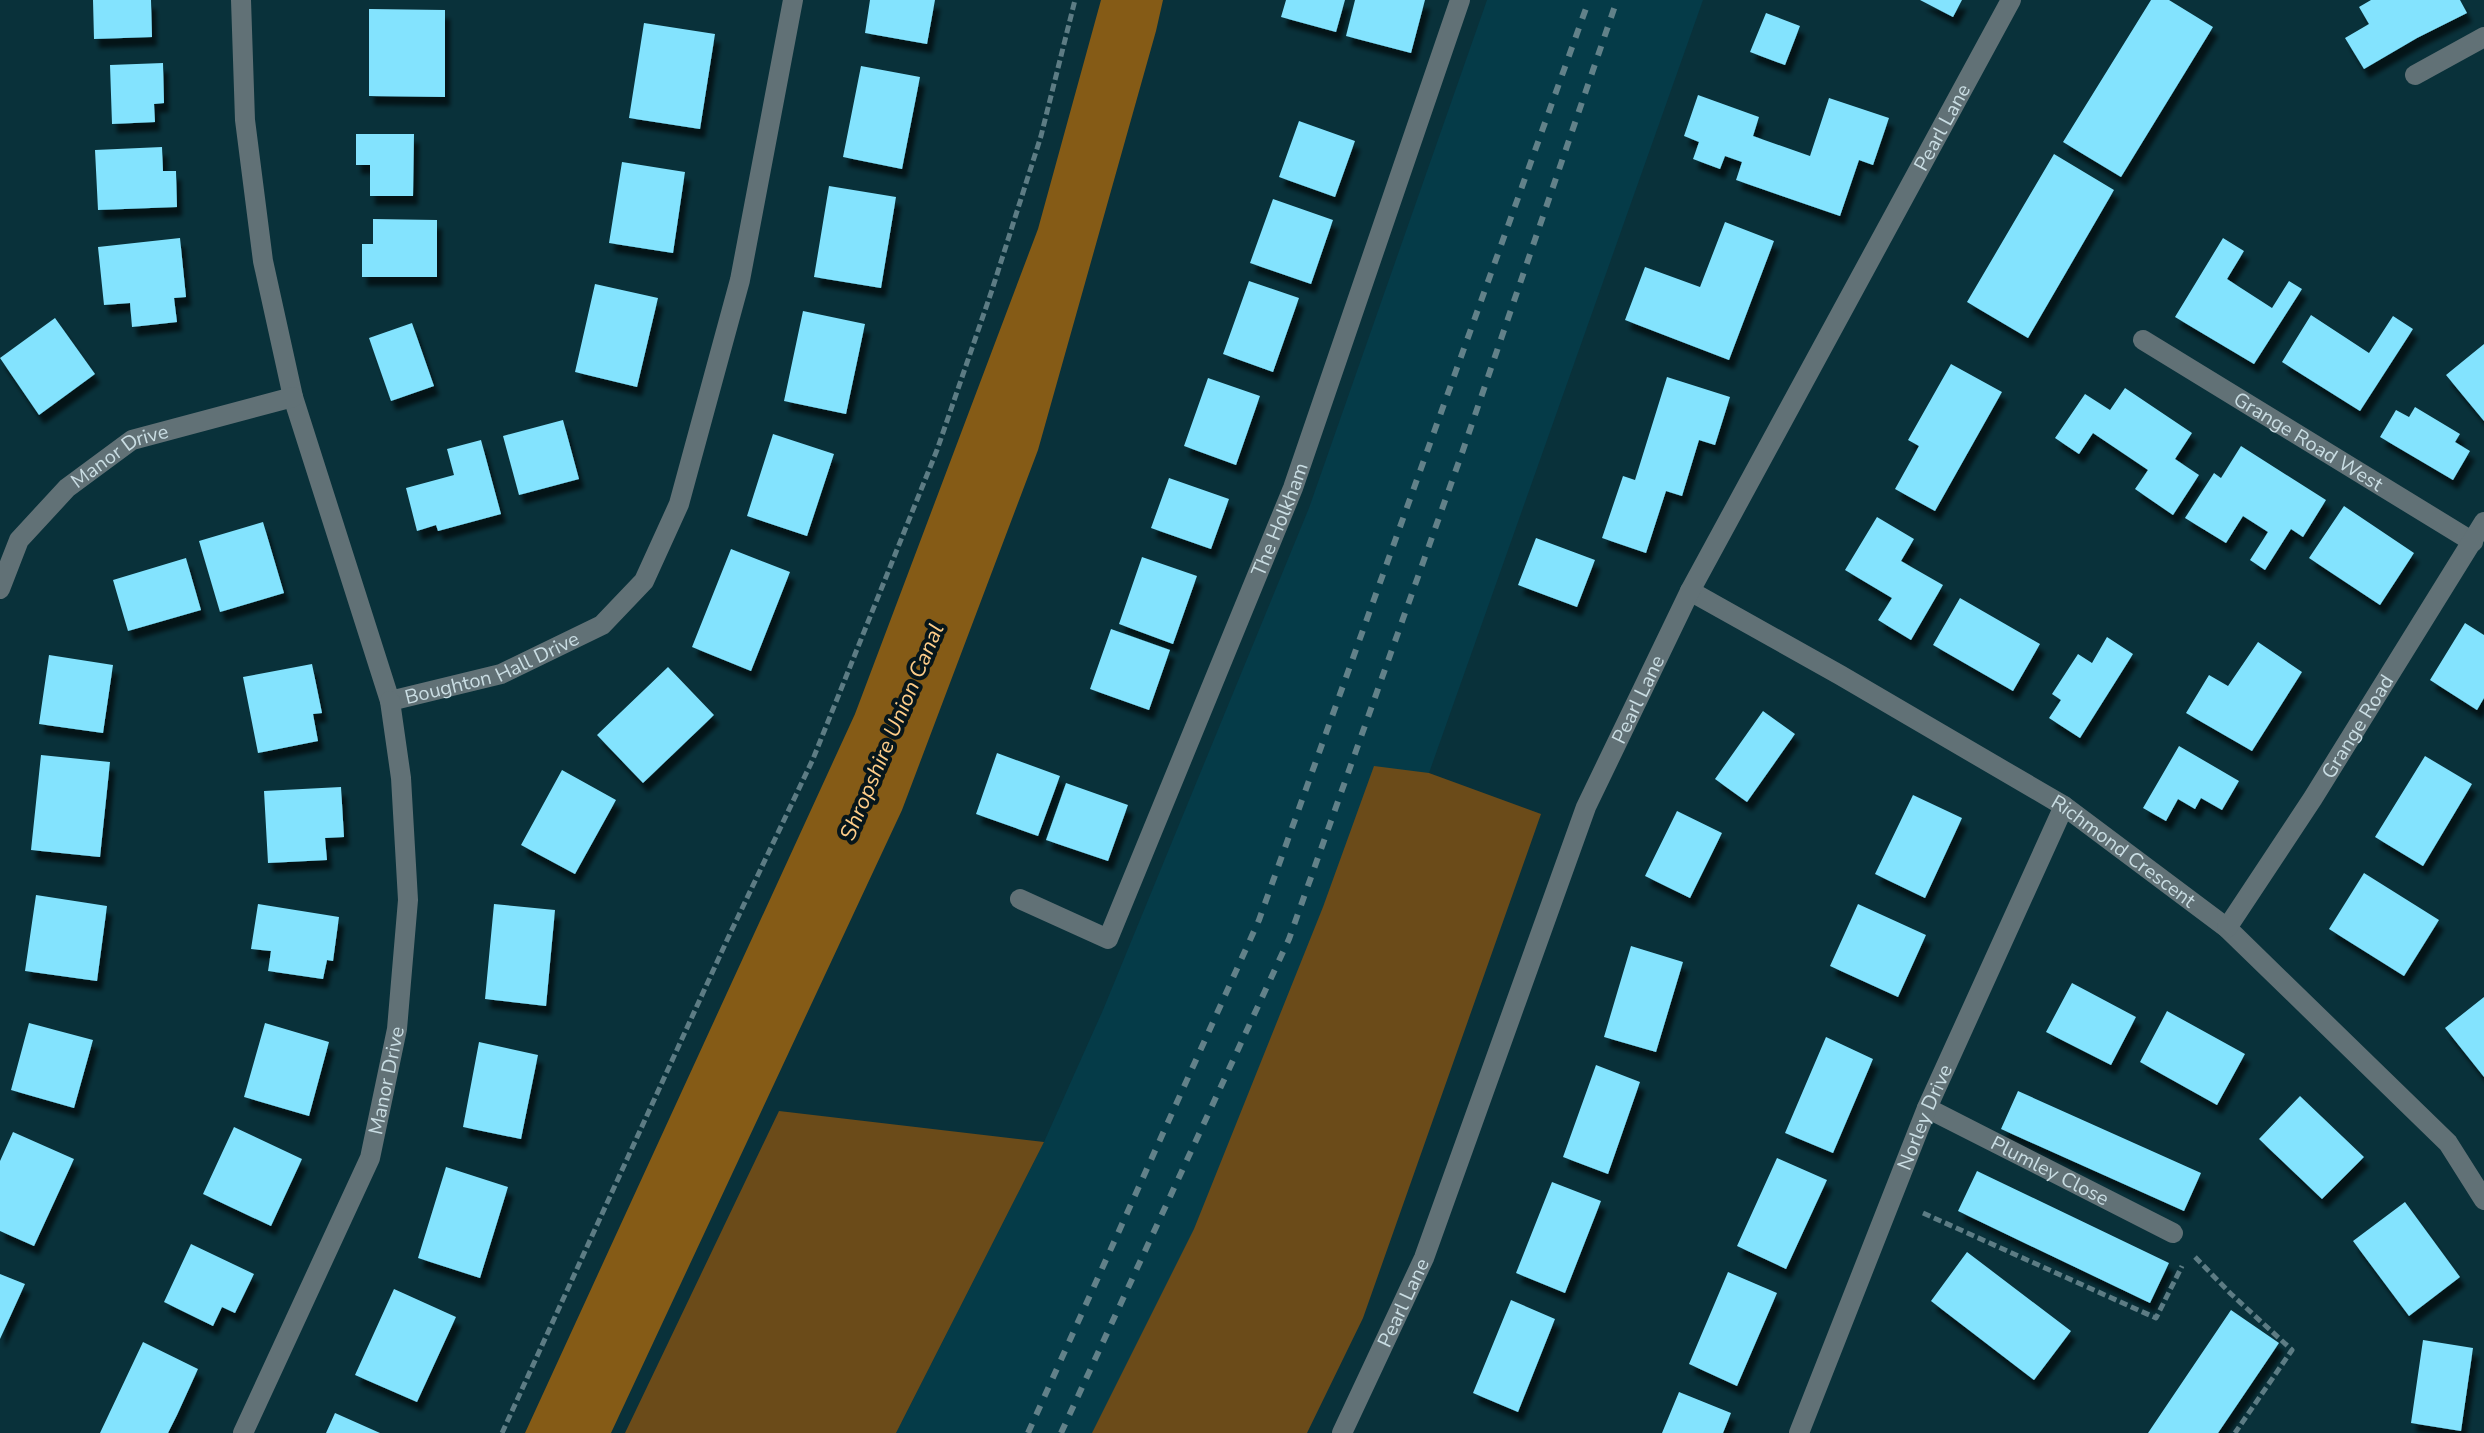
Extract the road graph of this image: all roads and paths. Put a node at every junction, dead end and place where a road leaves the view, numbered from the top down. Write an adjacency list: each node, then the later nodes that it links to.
1 (241, 0): 9 (street, Boughton Hall Drive)
2 (793, 0): 14 (street, Boughton Hall Drive)
3 (1075, 0): 24 (path)
4 (1460, 0): 16 (street, The Holkham)
5 (2011, 0): 13 (street, Pearl Lane)
6 (2484, 37): 7 (street)
7 (2415, 75)
8 (2143, 340): 11 (street, Grange Road West)
9 (293, 397): 12 (street, Manor Drive); 14 (street, Boughton Hall Drive)
10 (2484, 522): 11 (street, Grange Road)
11 (2473, 542): 17 (street, Grange Road)
12 (0, 589)
13 (1690, 591): 15 (street, Richmond Crescent); 25 (street, Pearl Lane)
14 (390, 701): 23 (street, Manor Drive)
15 (2064, 806): 17 (street, Richmond Crescent); 18 (street, Norley Drive)
16 (1020, 899)
17 (2227, 928): 20 (street, Richmond Crescent)
18 (1927, 1108): 19 (street, Norley Drive); 21 (street, Plumley Close)
19 (1892, 1199): 22 (path); 26 (street, Norley Drive)
20 (2484, 1200)
21 (2173, 1233): 22 (path)
22 (2190, 1251): 27 (path)
23 (243, 1433)
24 (502, 1433)
25 (1342, 1433)
26 (1799, 1433)
27 (2235, 1433)

